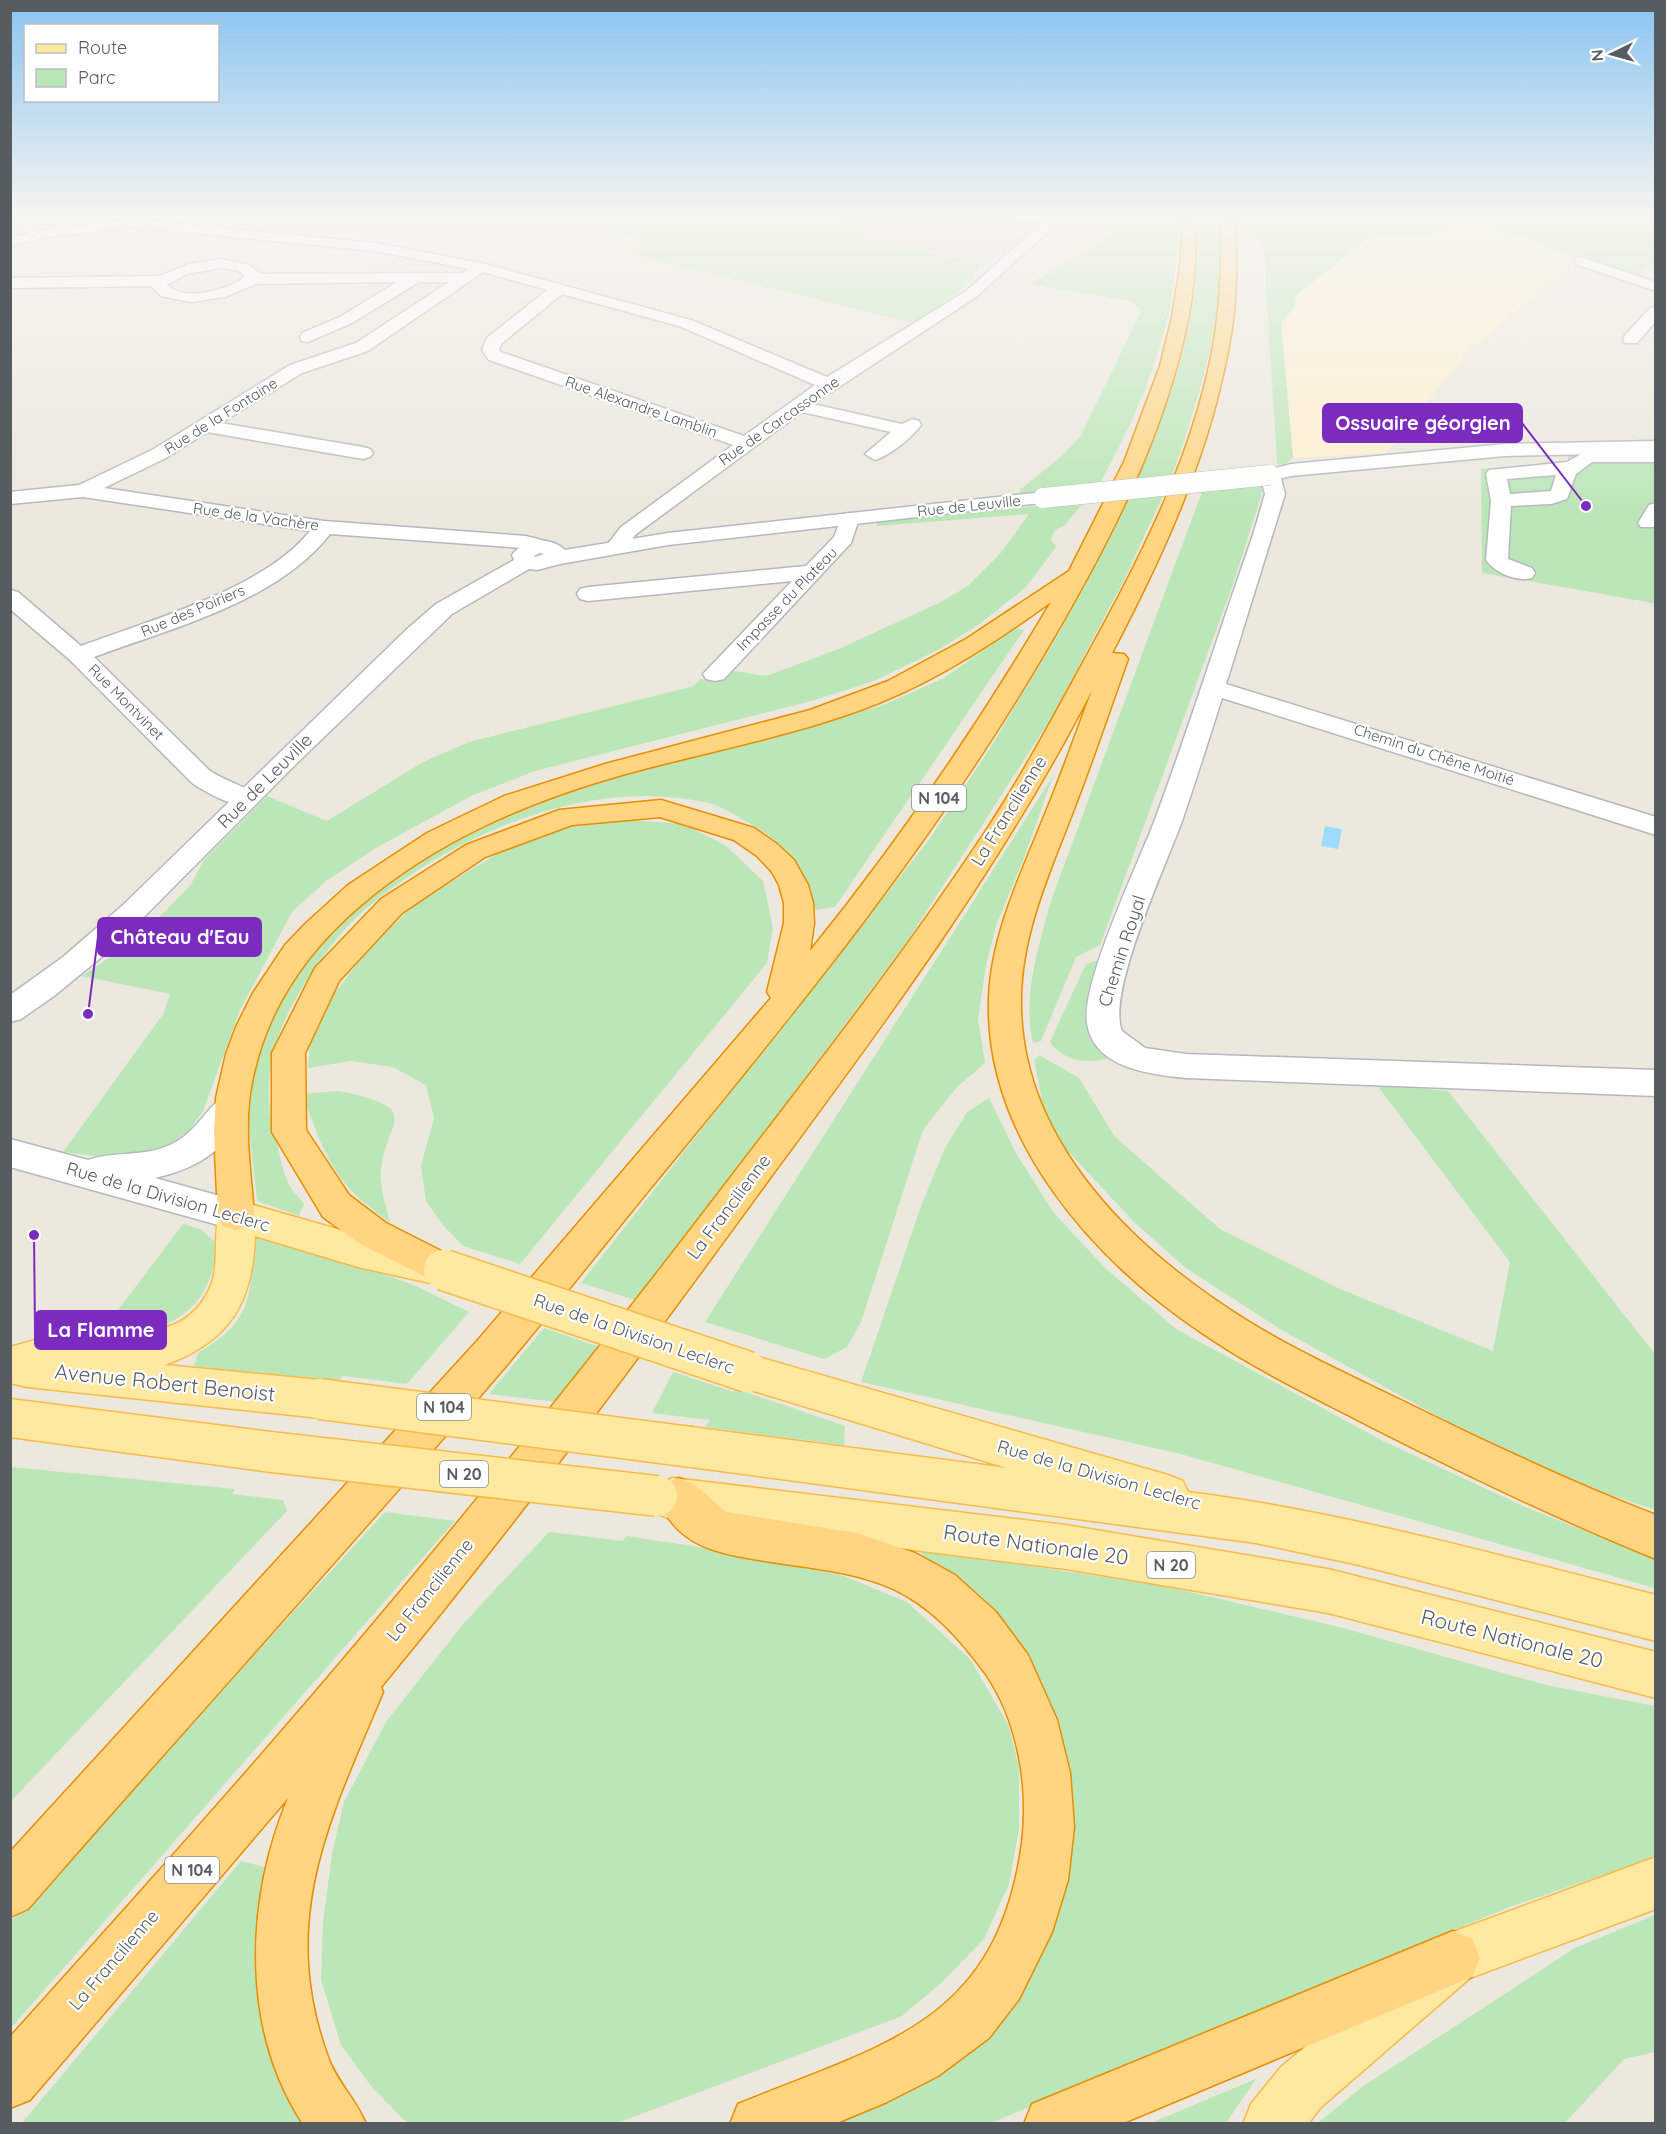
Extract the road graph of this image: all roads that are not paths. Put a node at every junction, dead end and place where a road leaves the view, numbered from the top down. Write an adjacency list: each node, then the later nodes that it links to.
1 (334, 316): 10 (street)
2 (353, 316): 10 (street)
3 (408, 316): 15 (street, Rue de la Fontaine)
4 (526, 316): 16 (street, Rue Alexandre Lamblin)
5 (656, 316): 13 (street)
6 (937, 316): 13 (street, Rue de Carcassonne)
7 (1180, 316): 30 (highway, N 104)
8 (1225, 316): 33 (highway, La Francilienne / N 104)
9 (1652, 316): 12 (street)
10 (346, 320): 11 (street)
11 (308, 337)
12 (1631, 339)
13 (828, 384): 14 (street, Rue de Carcassonne)
14 (800, 406): 16 (street, Rue de Carcassonne); 19 (street)
15 (204, 426): 18 (street); 23 (street, Rue de la Fontaine)
16 (745, 443): 28 (street, Rue de Carcassonne)
17 (1656, 447): 22 (street, Rue de Leuville)
18 (363, 453)
19 (874, 454)
20 (1656, 456): 21 (street)
21 (1575, 467): 25 (street); 25 (street)
22 (1270, 475): 26 (street, Rue de Leuville, bridge); 40 (street, Chemin Royal)
23 (83, 491): 24 (street, Rue de la Vachère); 27 (street, Rue de la Vachère)
24 (10, 498)
25 (1501, 501): 32 (street)
26 (849, 519): 28 (street, Rue de Leuville); 31 (street, Impasse du Plateau)
27 (324, 527): 29 (street, Rue de la Vachère); 38 (street, Rue des Poiriers)
28 (621, 541): 29 (street, Rue de Leuville)
29 (539, 553): 41 (street, Rue de Leuville)
30 (1080, 570): 44 (highway, N 104); 46 (highway)
31 (812, 572): 34 (street); 39 (street, Impasse du Plateau)
32 (1524, 573)
33 (1138, 585): 55 (highway); 57 (highway, La Francilienne / N 104)
34 (588, 594)
35 (10, 597): 36 (street, Rue Montvinet)
36 (33, 615): 37 (street); 38 (street, Rue Montvinet)
37 (10, 629)
38 (78, 655): 41 (street, Rue Montvinet)
39 (715, 674)
40 (1211, 687): 42 (street, Chemin du Chêne Moitié); 45 (street, Chemin Royal)
41 (246, 798): 43 (street, Rue de Leuville)
42 (1656, 826)
43 (10, 1011)
44 (777, 1011): 50 (highway); 59 (highway, N 104)
45 (1656, 1083)
46 (232, 1106): 48 (street); 49 (highway)
47 (10, 1153): 48 (street, Rue de la Division Leclerc)
48 (78, 1172): 49 (street, Rue de la Division Leclerc)
49 (236, 1215): 50 (main road, Rue de la Division Leclerc); 51 (main road)
50 (444, 1270): 54 (main road, Rue de la Division Leclerc, bridge)
51 (10, 1366): 54 (main road, Avenue Robert Benoist, bridge)
52 (10, 1418): 53 (main road, N 20, bridge)
53 (668, 1498): 58 (main road, Route Nationale 20 / N 20); 66 (highway)
54 (1256, 1522): 56 (main road)
55 (1656, 1537)
56 (1656, 1618)
57 (373, 1660): 64 (highway, La Francilienne / N 104); 65 (highway)
58 (1656, 1676)
59 (97, 1791): 60 (highway); 62 (highway, N 104)
60 (10, 1867)
61 (1656, 1883): 63 (main road)
62 (10, 1891)
63 (1453, 1958): 67 (highway); 68 (main road)
64 (10, 2080)
65 (338, 2124)
66 (758, 2124)
67 (1052, 2124)
68 (1270, 2124)

